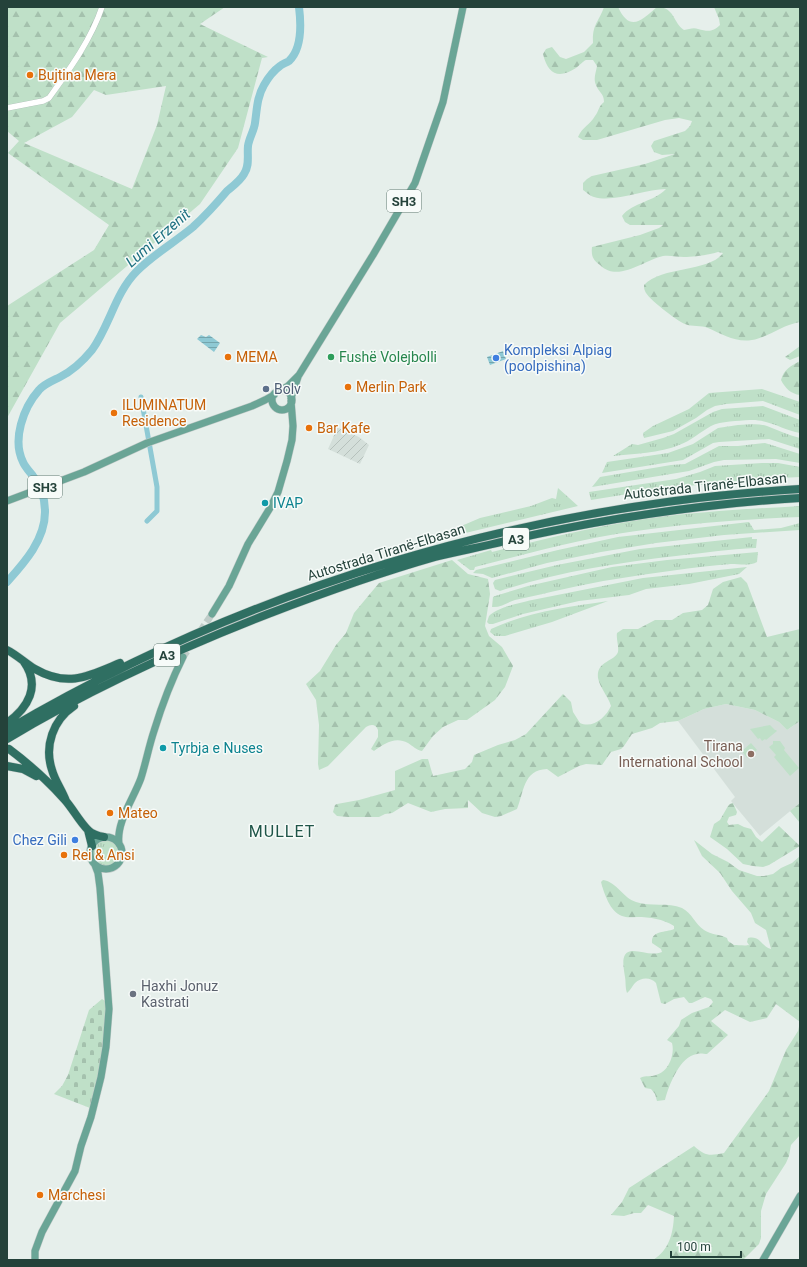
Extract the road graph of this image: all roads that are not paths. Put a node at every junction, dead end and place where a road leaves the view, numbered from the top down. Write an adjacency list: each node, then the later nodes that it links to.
1 (102, 7): 3 (street)
2 (463, 7): 4 (main road, SH3)
3 (7, 108)
4 (299, 375): 5 (main road, SH3); 6 (main road, SH3)
5 (277, 393): 6 (main road); 7 (main road); 8 (main road, SH3)
6 (291, 399): 9 (main road, SH3); 10 (main road)
7 (273, 404): 8 (main road, SH3); 9 (main road)
8 (252, 406): 13 (main road, SH3)
9 (283, 410): 10 (main road)
10 (293, 418): 14 (main road)
11 (800, 489): 18 (highway, Autostrada Tiranë-Elbasan / A3)
12 (800, 498): 19 (highway, Autostrada Tiranë-Elbasan / A3)
13 (7, 501)
14 (212, 614)
15 (7, 650): 16 (highway)
16 (19, 657): 18 (highway); 20 (highway)
17 (183, 657): 27 (main road)
18 (134, 661): 21 (highway, Autostrada Tiranë-Elbasan / A3)
19 (93, 691): 22 (highway, Autostrada Tiranë-Elbasan / A3); 26 (highway, A3)
20 (7, 723)
21 (7, 730)
22 (7, 739)
23 (9, 749): 25 (highway)
24 (7, 766): 25 (highway)
25 (50, 784): 26 (highway)
26 (66, 801): 28 (highway)
27 (120, 825): 29 (main road); 30 (main road)
28 (88, 830): 29 (highway); 31 (highway)
29 (106, 837): 30 (main road); 31 (main road)
30 (119, 844): 33 (main road)
31 (92, 846): 32 (main road)
32 (95, 865): 33 (main road); 34 (main road)
33 (108, 869): 34 (main road)
34 (100, 888): 36 (main road)
35 (800, 1196): 37 (main road)
36 (35, 1260)
37 (763, 1260)

